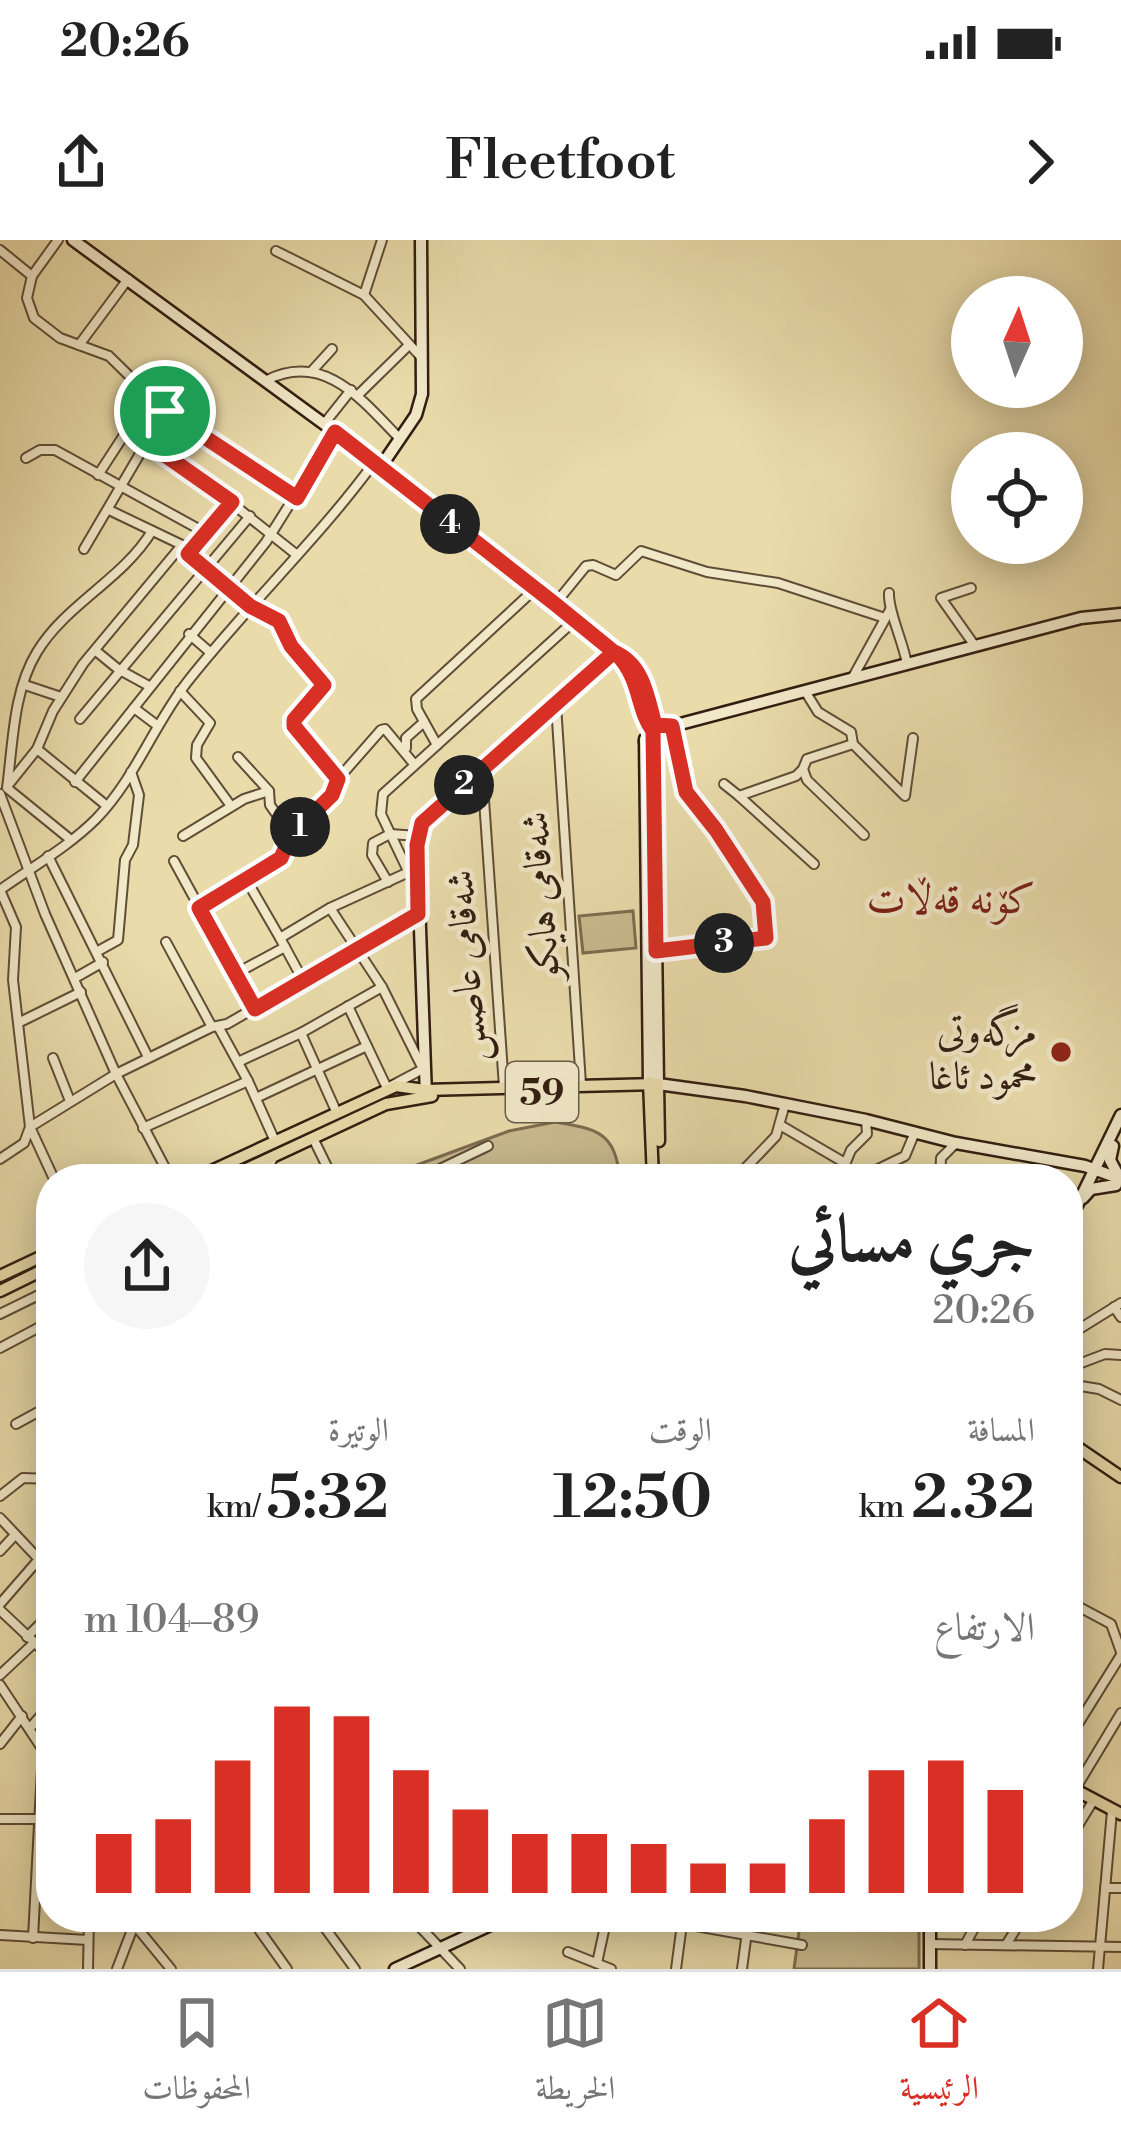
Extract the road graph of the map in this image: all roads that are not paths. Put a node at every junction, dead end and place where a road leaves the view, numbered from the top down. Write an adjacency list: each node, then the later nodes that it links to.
1 (58, 240): 7 (street)
2 (73, 240): 8 (street)
3 (382, 240): 9 (street)
4 (421, 240): 13 (street)
5 (0, 250): 7 (street)
6 (276, 251): 9 (street)
7 (32, 276): 10 (street)
8 (128, 279): 10 (street); 15 (street)
9 (364, 295): 11 (street)
10 (79, 345): 17 (street)
11 (409, 345): 13 (street); 16 (street)
12 (332, 349): 14 (street)
13 (423, 358): 20 (street)
14 (311, 372): 15 (street); 16 (street)
15 (265, 381): 18 (street)
16 (354, 393): 18 (street); 20 (street)
17 (161, 408): 21 (street); 24 (street); 26 (street)
18 (323, 424): 19 (street)
19 (335, 432): 23 (street); 26 (street)
20 (400, 440): 23 (street)
21 (145, 441): 25 (street); 27 (street)
22 (26, 458): 24 (street)
23 (377, 466): 36 (street); 40 (street)
24 (98, 475): 25 (street)
25 (121, 487): 28 (street); 31 (street)
26 (297, 498): 32 (street)
27 (232, 502): 29 (street); 31 (street)
28 (109, 510): 30 (street); 34 (street)
29 (250, 516): 32 (street); 37 (street)
30 (152, 530): 33 (street); 55 (street)
31 (206, 532): 35 (street)
32 (272, 534): 36 (street); 38 (street)
33 (182, 545): 35 (street); 49 (street)
34 (84, 549)
35 (188, 554): 37 (street)
36 (297, 556): 43 (street)
37 (204, 570): 38 (street); 53 (street)
38 (228, 588): 43 (street); 47 (street)
39 (971, 588): 48 (street)
40 (535, 589): 42 (street); 63 (street)
41 (889, 593): 44 (street)
42 (555, 604): 44 (street); 46 (street)
43 (250, 606): 50 (street); 76 (street)
44 (888, 614): 52 (street); 54 (street)
45 (1121, 614): 48 (street)
46 (574, 621): 51 (street); 68 (street)
47 (189, 634): 50 (street); 56 (street)
48 (975, 646): 52 (street)
49 (96, 650): 53 (street); 59 (street)
50 (211, 653): 57 (street)
51 (615, 653): 60 (street); 65 (street)
52 (907, 664): 54 (street)
53 (118, 669): 56 (street); 62 (street)
54 (852, 678): 58 (street)
55 (25, 685): 59 (street); 80 (street)
56 (149, 686): 61 (street)
57 (180, 691): 64 (street); 83 (street)
58 (805, 691): 65 (street); 67 (street)
59 (62, 698): 69 (street)
60 (556, 704): 74 (street); 127 (street, شه‌قامی هایكو)
61 (134, 708): 64 (street); 77 (street)
62 (80, 719)
63 (424, 722): 68 (street); 70 (street)
64 (158, 726): 75 (street)
65 (656, 730): 105 (street); 105 (street); 128 (street)
66 (913, 738): 67 (street)
67 (853, 744): 73 (street)
68 (437, 745): 72 (street)
69 (37, 749): 77 (street); 80 (street)
70 (406, 750): 72 (street); 76 (street)
71 (238, 757): 79 (street)
72 (414, 764): 84 (street)
73 (803, 769): 81 (street); 86 (street)
74 (482, 770): 88 (street); 129 (street, شه‌قامی عاصس)
75 (131, 771): 82 (street); 103 (street)
76 (338, 779): 85 (street)
77 (75, 782): 82 (street)
78 (724, 784): 81 (street)
79 (269, 790): 83 (street); 85 (street)
80 (2, 792): 89 (street); 94 (street)
81 (739, 796): 92 (street)
82 (107, 806): 89 (street)
83 (231, 806): 87 (street)
84 (390, 834): 88 (street); 93 (street); 96 (street)
85 (291, 835): 95 (street)
86 (864, 835)
87 (183, 836)
88 (418, 836): 93 (street)
89 (71, 840): 90 (street)
90 (48, 856): 94 (street); 103 (street)
91 (174, 861): 98 (street)
92 (814, 864)
93 (413, 870): 96 (street); 100 (street)
94 (27, 871): 97 (street); 108 (street)
95 (247, 881): 98 (street); 102 (street)
96 (388, 882): 99 (street)
97 (0, 890): 109 (street)
98 (199, 908): 107 (street)
99 (330, 908): 102 (street); 104 (street)
100 (418, 914): 104 (street); 123 (street)
101 (166, 942): 117 (street)
102 (282, 942): 107 (street); 110 (street)
103 (98, 951): 106 (street)
104 (357, 951): 110 (street); 112 (street)
105 (656, 951): 128 (street)
106 (103, 962): 108 (street); 120 (street)
107 (236, 974): 115 (street)
108 (75, 978): 113 (street)
109 (13, 980): 111 (street); 116 (street)
110 (304, 982): 115 (street)
111 (0, 983)
112 (382, 987): 114 (street); 123 (street)
113 (81, 992): 116 (street); 125 (street)
114 (348, 1006): 118 (street); 119 (street)
115 (255, 1009): 117 (street)
116 (20, 1022): 140 (street)
117 (216, 1028): 120 (street); 122 (street)
118 (301, 1033): 122 (street); 124 (street)
119 (367, 1046): 124 (street); 130 (street)
120 (148, 1057): 125 (street)
121 (53, 1058): 133 (street)
122 (238, 1062): 126 (street)
123 (423, 1069): 130 (street); 131 (street)
124 (318, 1070): 132 (street); 136 (street)
125 (116, 1074): 133 (street); 141 (street)
126 (248, 1081): 132 (street); 141 (street)
127 (581, 1084): 128 (main road, 59); 129 (main road, 59)
128 (652, 1085): 131 (main road, 59); 135 (street); 159 (main road)
129 (504, 1087): 131 (main road, 59)
130 (387, 1088): 131 (main road, 59); 134 (main road); 136 (main road, 59)
131 (426, 1093): 134 (main road, 59)
132 (256, 1098): 145 (street)
133 (70, 1101): 140 (street)
134 (393, 1102): 144 (main road, 59)
135 (784, 1104): 138 (street); 139 (street)
136 (336, 1111): 145 (main road, 59)
137 (1121, 1115): 165 (street)
138 (866, 1120): 143 (street); 151 (street)
139 (780, 1125): 151 (street); 160 (street)
140 (30, 1127): 150 (street); 152 (street)
141 (142, 1128): 153 (street)
142 (1121, 1128): 148 (street)
143 (915, 1132): 146 (street); 161 (street)
144 (312, 1137): 149 (main road, 59); 157 (street)
145 (274, 1139): 154 (main road, 59)
146 (956, 1143): 162 (street); 163 (street)
147 (488, 1146): 158 (street)
148 (1113, 1146): 165 (street); 166 (street)
149 (277, 1154): 155 (main road, 59); 156 (street)
150 (0, 1159)
151 (845, 1163)
152 (47, 1164)
153 (162, 1164)
154 (224, 1164)
155 (258, 1164)
156 (270, 1164)
157 (326, 1164)
158 (450, 1164)
159 (656, 1164)
160 (749, 1164)
161 (889, 1164)
162 (941, 1164)
163 (1066, 1164)
164 (1083, 1167): 165 (street)
165 (1092, 1169): 166 (street); 167 (street)
166 (1120, 1184): 168 (street)
167 (1083, 1186)
168 (1083, 1196)
169 (36, 1261): 171 (main road)
170 (36, 1270): 171 (main road)
171 (7, 1278): 172 (main road)
172 (0, 1291)
173 (36, 1296): 175 (street)
174 (1118, 1305): 176 (street); 177 (street)
175 (0, 1314)
176 (1121, 1318)
177 (1083, 1327)
178 (36, 1330): 179 (street)
179 (0, 1348)
180 (1121, 1355): 181 (street)
181 (1083, 1362)
182 (1083, 1386): 183 (street)
183 (1121, 1400)
184 (36, 1413): 185 (street)
185 (16, 1424)
186 (1083, 1451): 187 (main road)
187 (1121, 1477)
188 (36, 1478): 189 (street)
189 (0, 1496)
190 (0, 1518): 191 (street)
191 (15, 1535): 192 (street); 193 (street)
192 (0, 1551)
193 (36, 1554)
194 (36, 1563): 195 (street)
195 (0, 1607): 198 (street)
196 (1083, 1609): 200 (street)
197 (36, 1633): 198 (street)
198 (31, 1640): 199 (street); 201 (street)
199 (36, 1644)
200 (1121, 1653): 203 (street)
201 (1, 1686): 204 (street)
202 (1121, 1713): 209 (street)
203 (1083, 1715)
204 (22, 1716): 206 (street); 208 (street)
205 (36, 1721): 206 (street)
206 (30, 1728): 207 (street)
207 (36, 1737)
208 (0, 1744)
209 (1083, 1770)
210 (1083, 1795): 211 (main road)
211 (1093, 1801): 212 (main road); 213 (street)
212 (1117, 1813): 217 (street)
213 (1083, 1817)
214 (0, 1819): 215 (street)
215 (36, 1820)
216 (36, 1887): 235 (street)
217 (1105, 1888): 218 (street); 241 (street)
218 (1121, 1888)
219 (88, 1932): 236 (street)
220 (131, 1932): 248 (street)
221 (143, 1932): 249 (street)
222 (261, 1932): 250 (street)
223 (328, 1932): 251 (street)
224 (425, 1932): 243 (street)
225 (478, 1932): 243 (street)
226 (604, 1932): 245 (street)
227 (681, 1932): 254 (street)
228 (729, 1932): 233 (street)
229 (746, 1932): 233 (street)
230 (930, 1932): 237 (street)
231 (972, 1932): 239 (street)
232 (1014, 1932): 240 (street)
233 (746, 1935): 238 (street); 255 (street)
234 (0, 1936): 235 (street)
235 (33, 1938): 236 (street)
236 (88, 1940): 247 (street)
237 (930, 1944): 239 (street); 256 (street)
238 (802, 1945)
239 (965, 1945): 240 (street)
240 (1006, 1946): 241 (street)
241 (1100, 1946): 242 (street); 257 (street)
242 (1121, 1947)
243 (442, 1950): 246 (street); 252 (street)
244 (568, 1952): 245 (street)
245 (597, 1963): 253 (street)
246 (400, 1967)
247 (88, 1969)
248 (117, 1969)
249 (171, 1969)
250 (287, 1969)
251 (355, 1969)
252 (460, 1969)
253 (611, 1969)
254 (676, 1969)
255 (742, 1969)
256 (929, 1969)
257 (1098, 1969)

